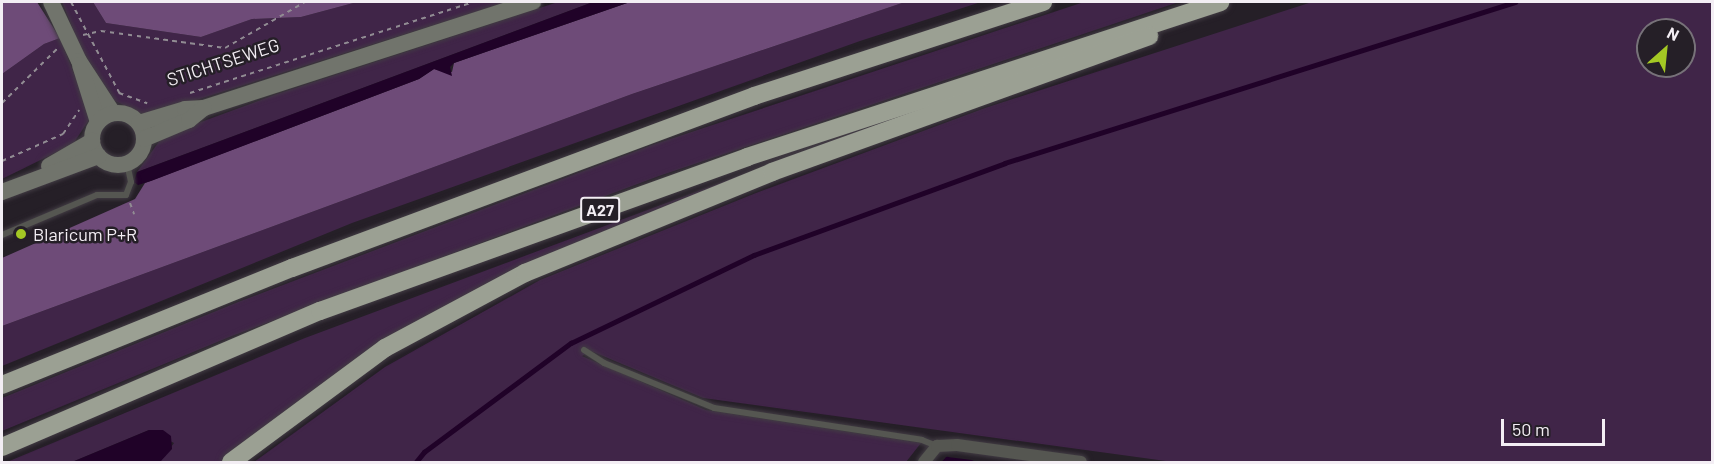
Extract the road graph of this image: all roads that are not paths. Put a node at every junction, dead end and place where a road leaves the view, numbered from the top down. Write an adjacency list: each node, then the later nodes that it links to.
1 (51, 2): 5 (street)
2 (533, 2): 8 (street)
3 (1043, 2): 14 (highway)
4 (1215, 3): 16 (highway, A27); 17 (highway, A27)
5 (94, 102): 6 (street); 7 (street)
6 (113, 114): 7 (street); 8 (street)
7 (98, 122): 9 (street)
8 (141, 131): 10 (street)
9 (95, 148): 10 (street); 11 (street)
10 (127, 163): 12 (lane)
11 (2, 192)
12 (2, 235)
13 (584, 350): 15 (lane)
14 (2, 386)
15 (937, 446): 18 (street); 19 (street)
16 (2, 447)
17 (231, 462)
18 (924, 462)
19 (1081, 462)

